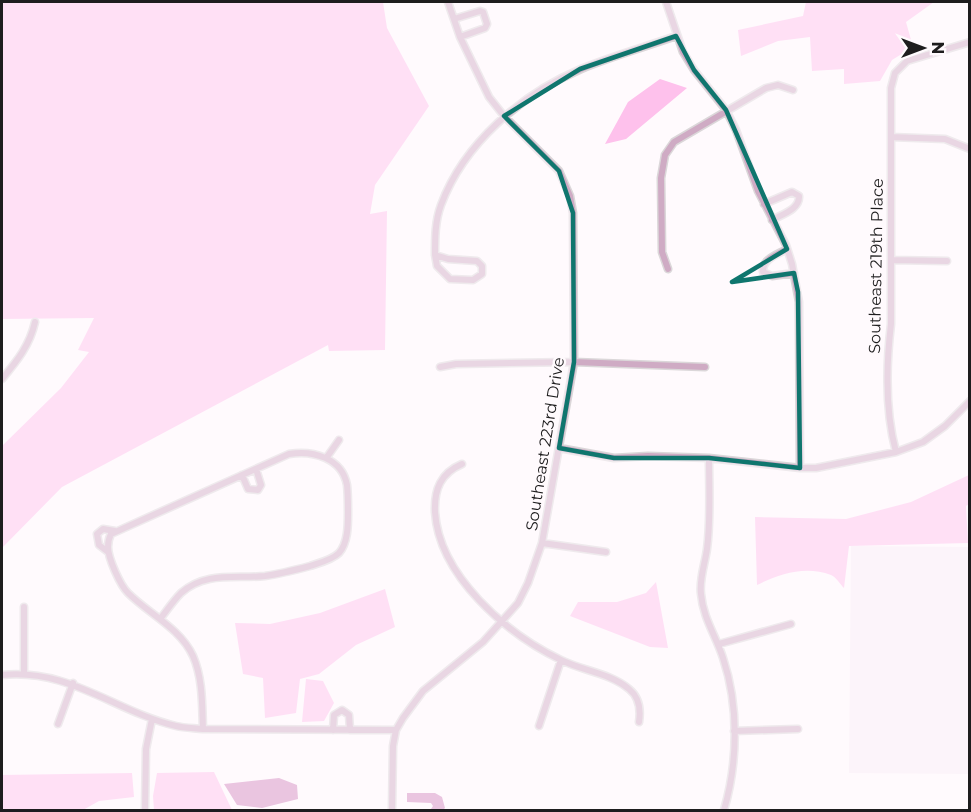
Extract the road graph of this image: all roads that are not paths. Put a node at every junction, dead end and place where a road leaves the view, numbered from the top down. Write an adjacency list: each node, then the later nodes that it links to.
1 (448, 2): 3 (street, Southeast 223rd Drive)
2 (666, 2): 4 (street)
3 (454, 19): 5 (street, Southeast 223rd Drive); 5 (street)
4 (676, 36): 8 (street); 9 (street)
5 (460, 37): 9 (street, Southeast 223rd Drive)
6 (969, 42): 10 (street, Southeast 219th Place)
7 (793, 90): 8 (street)
8 (726, 110): 12 (street); 18 (street)
9 (504, 116): 15 (street); 21 (street, Southeast 223rd Drive)
10 (891, 137): 11 (street); 16 (street, Southeast 219th Place)
11 (969, 149)
12 (764, 204): 13 (street); 13 (street)
13 (772, 220): 14 (street)
14 (787, 249): 19 (street); 19 (street)
15 (435, 255): 15 (street)
16 (892, 260): 17 (street); 28 (street, Southeast 219th Place)
17 (947, 261)
18 (668, 269)
19 (794, 273): 32 (street)
20 (34, 322): 24 (street)
21 (574, 362): 22 (street); 23 (street); 27 (street, Southeast 223rd Drive)
22 (440, 366)
23 (705, 367)
24 (2, 379)
25 (969, 401): 28 (street)
26 (339, 440): 29 (street)
27 (560, 448): 30 (street); 36 (street, Southeast 223rd Drive)
28 (896, 452): 32 (street)
29 (327, 458): 33 (street); 40 (street)
30 (709, 458): 32 (street); 43 (street)
31 (462, 464): 41 (street)
32 (800, 468)
33 (256, 469): 34 (street); 34 (street)
34 (242, 475): 35 (street)
35 (115, 531): 37 (street); 37 (street)
36 (542, 543): 38 (street); 41 (street, Southeast 223rd Drive)
37 (109, 552): 40 (street)
38 (606, 552)
39 (24, 606): 45 (street)
40 (161, 618): 52 (street)
41 (503, 621): 44 (street); 56 (street, Southeast 223rd Drive)
42 (791, 624): 43 (street)
43 (719, 644): 57 (street)
44 (561, 660): 49 (street); 51 (street)
45 (24, 673): 46 (street); 47 (street)
46 (2, 675)
47 (73, 683): 48 (street); 50 (street)
48 (152, 719): 52 (street); 58 (street)
49 (639, 722)
50 (57, 724)
51 (539, 726)
52 (203, 729): 54 (street)
53 (798, 729): 57 (street)
54 (333, 730): 55 (street); 55 (street)
55 (350, 730): 56 (street)
56 (396, 730): 59 (street)
57 (734, 731): 60 (street)
58 (145, 810)
59 (392, 810)
60 (724, 810)

